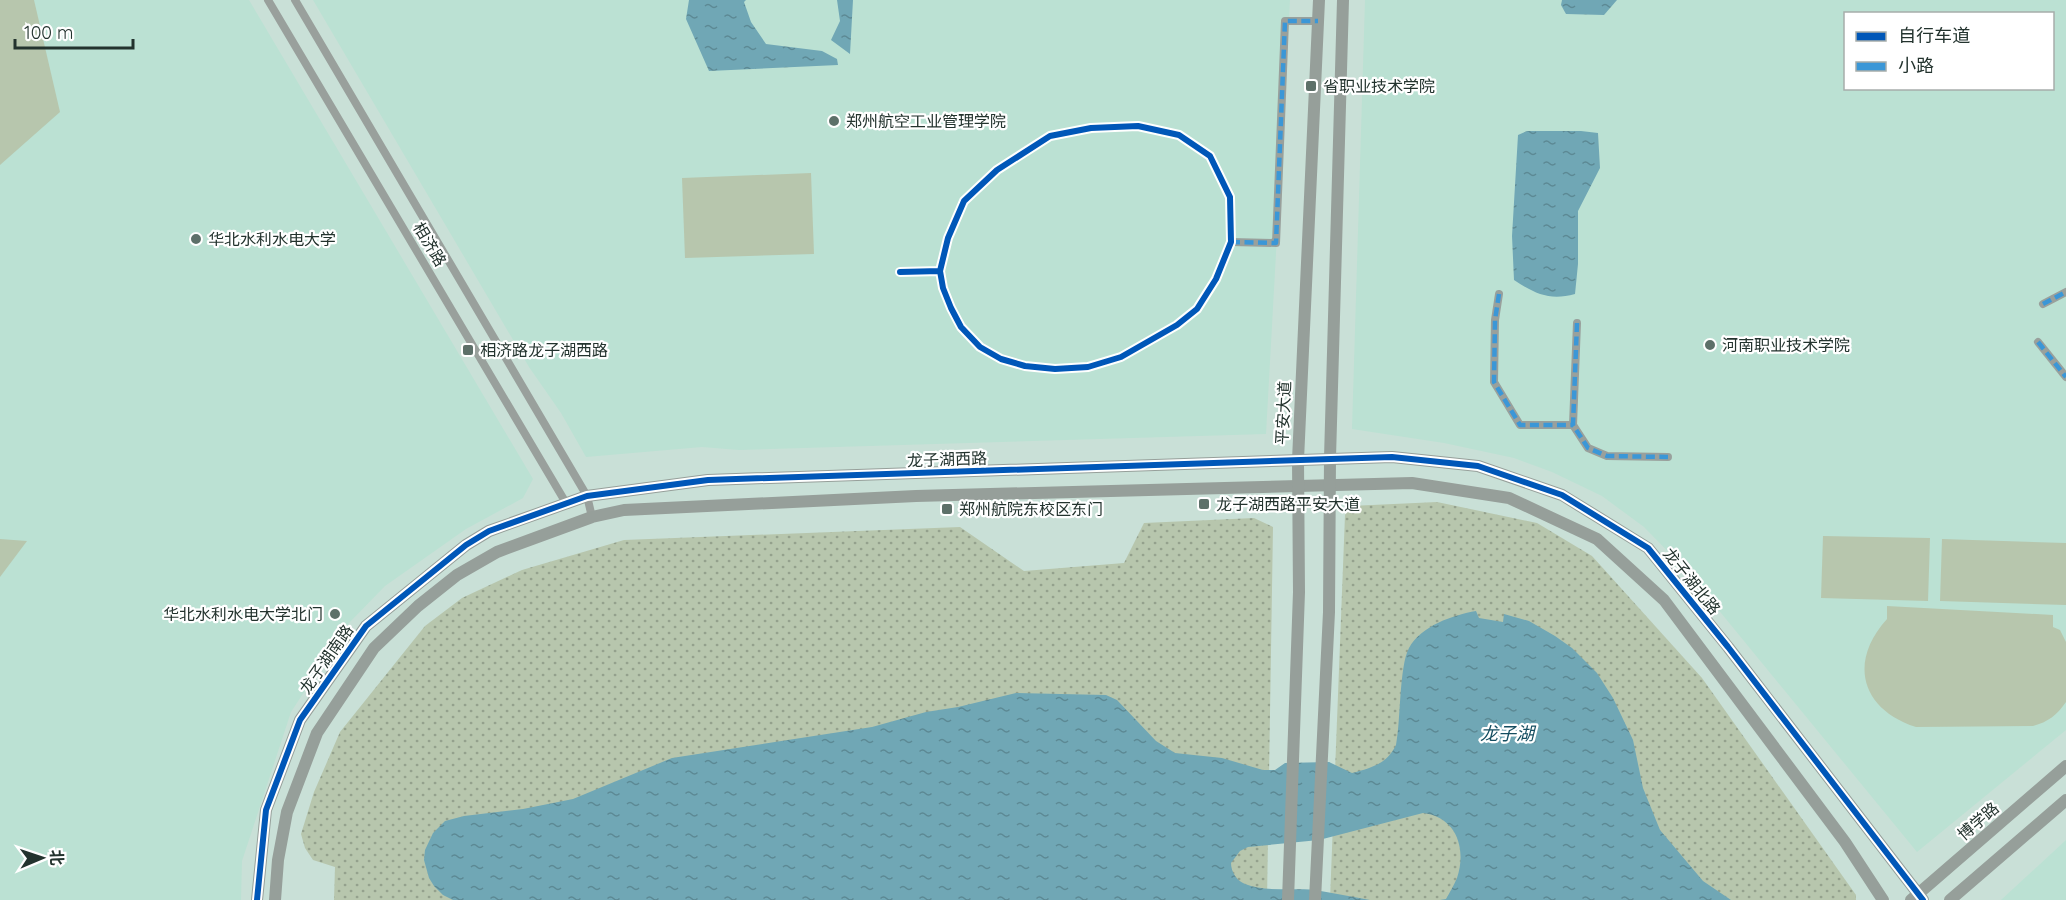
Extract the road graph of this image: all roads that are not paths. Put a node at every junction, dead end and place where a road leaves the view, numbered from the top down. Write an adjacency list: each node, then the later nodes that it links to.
1 (268, 0): 22 (street, 相济路)
2 (295, 0): 21 (street, 相济路)
3 (1319, 0): 5 (street, 平安大道)
4 (1343, 0): 17 (street)
5 (1318, 21): 6 (street); 18 (street, 平安大道)
6 (1231, 242): 7 (street); 7 (street)
7 (940, 271): 8 (street)
8 (900, 272)
9 (2066, 292): 11 (street)
10 (1499, 294): 15 (street)
11 (2043, 304)
12 (1577, 323): 15 (street)
13 (2038, 342): 14 (street)
14 (2066, 377)
15 (1573, 425): 16 (street)
16 (1668, 457)
17 (1330, 458): 18 (street, 龙子湖西路); 20 (street); 26 (street, 龙子湖北路)
18 (1298, 460): 19 (street, 平安大道); 21 (street, 龙子湖西路)
19 (1298, 485): 20 (street); 23 (street); 29 (street, 平安大道)
20 (1330, 485): 30 (street); 31 (street, 龙子湖北路)
21 (587, 496): 22 (street, 龙子湖西路); 23 (street, 相济路)
22 (566, 502): 27 (street, 龙子湖南路)
23 (592, 517): 28 (street, 龙子湖南路)
24 (2066, 766): 26 (street, 博学路)
25 (2066, 800): 32 (street)
26 (1918, 898)
27 (257, 900)
28 (275, 900)
29 (1288, 900)
30 (1315, 900)
31 (1883, 900)
32 (1950, 900)

